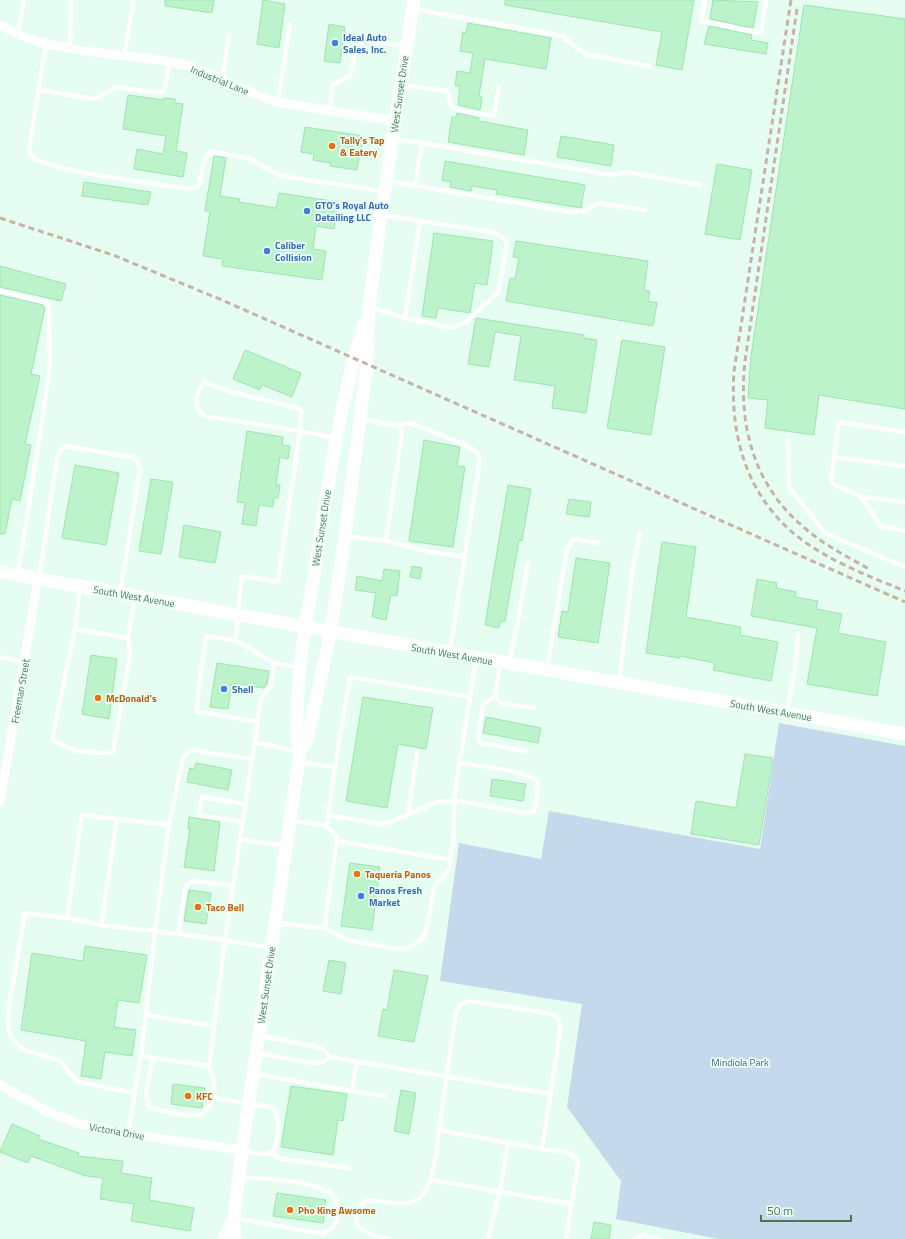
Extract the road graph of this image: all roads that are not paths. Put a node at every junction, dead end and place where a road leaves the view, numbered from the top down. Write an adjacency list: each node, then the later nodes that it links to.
1 (24, 0): 9 (lane)
2 (70, 0): 13 (lane)
3 (134, 0): 14 (lane)
4 (705, 0): 5 (lane)
5 (766, 0)
6 (413, 4): 12 (main road, West Sunset Drive); 16 (lane)
7 (290, 24): 21 (lane)
8 (0, 25): 9 (street, Industrial Lane)
9 (18, 34): 11 (street, Industrial Lane)
10 (229, 36): 17 (lane)
11 (46, 43): 13 (street, Industrial Lane); 20 (lane)
12 (406, 46): 18 (main road, West Sunset Drive); 22 (lane)
13 (70, 47): 14 (street, Industrial Lane)
14 (124, 56): 15 (street, Industrial Lane)
15 (170, 62): 17 (street, Industrial Lane); 20 (lane)
16 (649, 66)
17 (222, 78): 21 (street, Industrial Lane)
18 (400, 85): 19 (lane); 23 (main road, West Sunset Drive)
19 (499, 87)
20 (39, 90): 28 (lane)
21 (278, 102): 22 (street, Industrial Lane)
22 (330, 110): 23 (street, Industrial Lane)
23 (395, 121): 24 (main road, West Sunset Drive)
24 (393, 139): 25 (lane); 28 (main road, West Sunset Drive)
25 (422, 143): 26 (lane); 27 (lane)
26 (415, 185): 28 (lane); 29 (lane)
27 (700, 185)
28 (386, 186): 30 (main road, West Sunset Drive)
29 (645, 210)
30 (381, 215): 31 (lane); 33 (main road, West Sunset Drive)
31 (420, 221): 34 (lane); 34 (lane)
32 (0, 291): 54 (lane)
33 (369, 307): 34 (lane); 35 (main road, West Sunset Drive); 39 (main road, West Sunset Drive)
34 (405, 318)
35 (360, 419): 36 (lane); 47 (main road, West Sunset Drive)
36 (398, 426): 48 (lane); 50 (lane)
37 (300, 431): 37 (lane); 39 (lane); 59 (lane)
38 (905, 432): 41 (lane)
39 (337, 439): 60 (main road, West Sunset Drive)
40 (788, 441): 52 (lane)
41 (834, 457): 42 (lane); 43 (lane)
42 (905, 466)
43 (861, 497): 44 (lane); 45 (lane)
44 (905, 502)
45 (905, 531)
46 (640, 534): 74 (lane)
47 (345, 536): 48 (lane); 62 (main road, West Sunset Drive)
48 (386, 541): 50 (lane)
49 (599, 543): 73 (lane)
50 (464, 557): 66 (lane)
51 (528, 563): 71 (lane)
52 (905, 567)
53 (0, 572): 54 (main road, South West Avenue)
54 (18, 576): 55 (main road, South West Avenue)
55 (38, 580): 56 (main road, South West Avenue); 57 (lane); 69 (street, Freeman Street)
56 (80, 587): 57 (main road, South West Avenue); 61 (lane)
57 (120, 594): 58 (main road, South West Avenue)
58 (135, 596): 59 (main road, South West Avenue); 64 (lane)
59 (240, 615): 60 (main road, South West Avenue); 65 (lane)
60 (305, 626): 62 (main road, South West Avenue); 72 (main road, West Sunset Drive)
61 (75, 629): 64 (lane); 64 (lane)
62 (331, 631): 66 (main road, South West Avenue); 84 (main road, West Sunset Drive)
63 (798, 635): 78 (lane)
64 (128, 638)
65 (235, 640): 70 (lane); 79 (lane)
66 (450, 653): 68 (main road, South West Avenue)
67 (0, 657): 69 (lane)
68 (476, 658): 71 (main road, South West Avenue); 76 (lane)
69 (25, 662): 89 (street, Freeman Street)
70 (274, 663): 72 (lane); 79 (lane)
71 (504, 663): 73 (main road, South West Avenue); 75 (lane)
72 (300, 667): 84 (main road, West Sunset Drive)
73 (547, 670): 74 (main road, South West Avenue)
74 (619, 683): 78 (main road, South West Avenue)
75 (495, 696): 77 (lane); 82 (lane)
76 (470, 697): 86 (lane); 87 (lane)
77 (534, 708)
78 (787, 713): 80 (main road, South West Avenue)
79 (258, 722): 81 (lane)
80 (905, 734)
81 (255, 742): 84 (lane); 85 (lane)
82 (525, 751)
83 (417, 753): 91 (lane)
84 (300, 757): 87 (lane); 94 (main road, West Sunset Drive)
85 (252, 759): 90 (lane); 96 (lane)
86 (460, 763): 88 (lane); 88 (lane)
87 (335, 767): 92 (lane)
88 (455, 800): 91 (lane); 101 (lane)
89 (0, 802)
90 (246, 804): 95 (lane); 95 (lane)
91 (408, 814): 92 (lane)
92 (328, 815): 97 (lane)
93 (117, 818): 96 (lane); 103 (lane); 105 (lane)
94 (290, 820): 97 (lane); 100 (main road, West Sunset Drive)
95 (242, 822): 98 (lane)
96 (169, 825): 107 (lane)
97 (327, 826): 99 (lane)
98 (240, 840): 100 (lane); 102 (lane)
99 (337, 841): 101 (lane); 106 (lane)
100 (287, 846): 104 (main road, West Sunset Drive)
101 (451, 860): 106 (lane)
102 (233, 886): 108 (lane); 109 (lane)
103 (67, 918): 105 (lane); 124 (lane)
104 (275, 922): 106 (lane); 110 (main road, West Sunset Drive)
105 (101, 925): 107 (lane)
106 (324, 928)
107 (155, 931): 108 (lane); 111 (lane)
108 (178, 933): 109 (lane)
109 (225, 940): 110 (lane); 112 (lane)
110 (272, 948): 113 (main road, West Sunset Drive)
111 (146, 1015): 112 (lane); 115 (lane)
112 (214, 1026): 119 (lane)
113 (259, 1036): 114 (main road, West Sunset Drive); 117 (lane)
114 (256, 1053): 117 (lane); 120 (main road, West Sunset Drive)
115 (141, 1056): 116 (lane); 124 (lane)
116 (152, 1057): 119 (lane); 127 (lane)
117 (330, 1057): 118 (lane)
118 (357, 1061): 121 (lane); 123 (lane)
119 (209, 1066): 127 (lane)
120 (253, 1074): 123 (lane); 128 (main road, West Sunset Drive)
121 (447, 1076): 125 (lane); 125 (lane); 129 (lane)
122 (0, 1085): 130 (street, Victoria Drive)
123 (352, 1090): 126 (lane)
124 (134, 1093): 130 (lane)
125 (550, 1094): 132 (lane)
126 (384, 1096)
127 (214, 1098): 128 (lane)
128 (249, 1103): 133 (main road, West Sunset Drive); 134 (lane)
129 (439, 1130): 131 (lane); 137 (lane)
130 (128, 1134): 133 (street, Victoria Drive)
131 (508, 1143): 132 (lane); 138 (lane)
132 (542, 1149): 139 (lane)
133 (242, 1150): 134 (lane); 136 (main road, West Sunset Drive)
134 (271, 1153): 135 (lane)
135 (349, 1168)
136 (240, 1177): 140 (main road, West Sunset Drive); 140 (lane)
137 (432, 1180): 138 (lane); 143 (lane)
138 (500, 1191): 139 (lane); 144 (lane)
139 (572, 1204): 145 (lane)
140 (234, 1218): 141 (main road, West Sunset Drive); 142 (main road, West Sunset Drive)
141 (224, 1239)
142 (235, 1239)
143 (389, 1239)
144 (488, 1239)
145 (566, 1239)
146 (634, 1239): 147 (lane)
147 (659, 1239)

